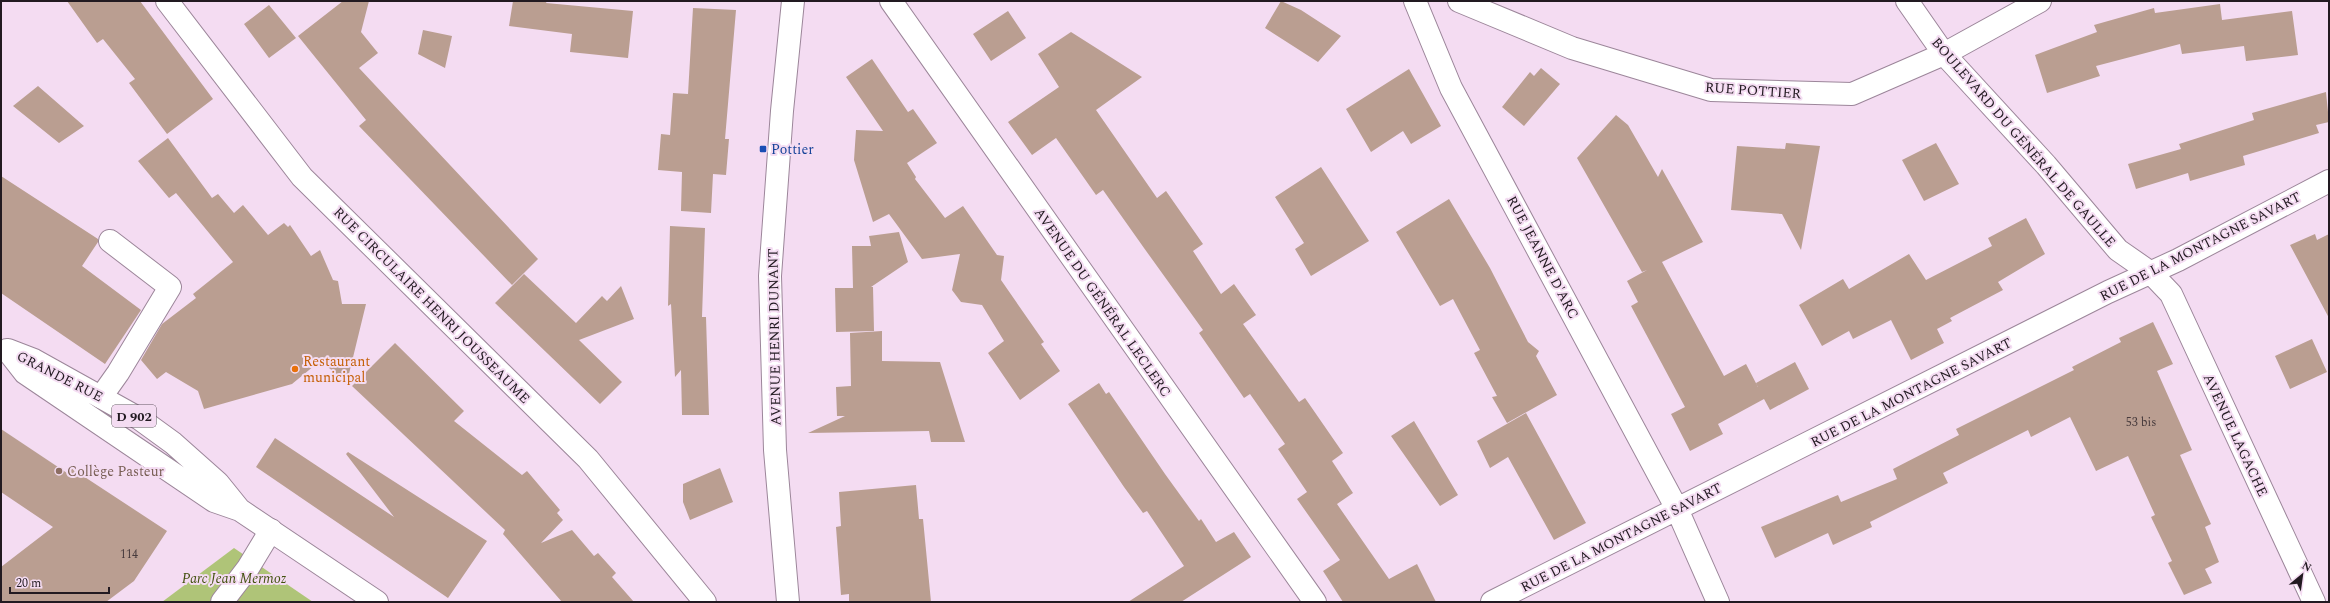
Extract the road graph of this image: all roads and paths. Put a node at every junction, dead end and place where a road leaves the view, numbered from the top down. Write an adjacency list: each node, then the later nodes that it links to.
1 (167, 1): 19 (street, RUE CIRCULAIRE HENRI JOUSSEAUME)
2 (793, 1): 20 (street, AVENUE HENRI DUNANT)
3 (891, 1): 21 (street, AVENUE DU GÉNÉRAL LECLERC)
4 (1415, 1): 14 (street, RUE JEANNE D'ARC)
5 (1459, 1): 8 (street, RUE POTTIER)
6 (1907, 1): 8 (street, BOULEVARD DU GÉNÉRAL DE GAULLE)
7 (2040, 1): 8 (street, RUE POTTIER)
8 (1944, 54): 11 (street, BOULEVARD DU GÉNÉRAL DE GAULLE)
9 (2329, 181): 11 (street, RUE DE LA MONTAGNE SAVART)
10 (110, 241): 13 (street)
11 (2151, 273): 14 (street, RUE DE LA MONTAGNE SAVART); 24 (street, AVENUE LAGACHE)
12 (4, 348): 13 (street, GRANDE RUE / D 902); 15 (street, GRANDE RUE / D 902)
13 (101, 397): 15 (street, GRANDE RUE / D 902)
14 (1677, 509): 22 (street, RUE DE LA MONTAGNE SAVART); 23 (street, RUE JEANNE D'ARC)
15 (240, 510): 16 (street, GRANDE RUE / D 902)
16 (271, 530): 17 (street); 18 (street, GRANDE RUE / D 902)
17 (222, 602)
18 (377, 602)
19 (705, 602)
20 (788, 602)
21 (1315, 602)
22 (1492, 602)
23 (1718, 602)
24 (2314, 602)

